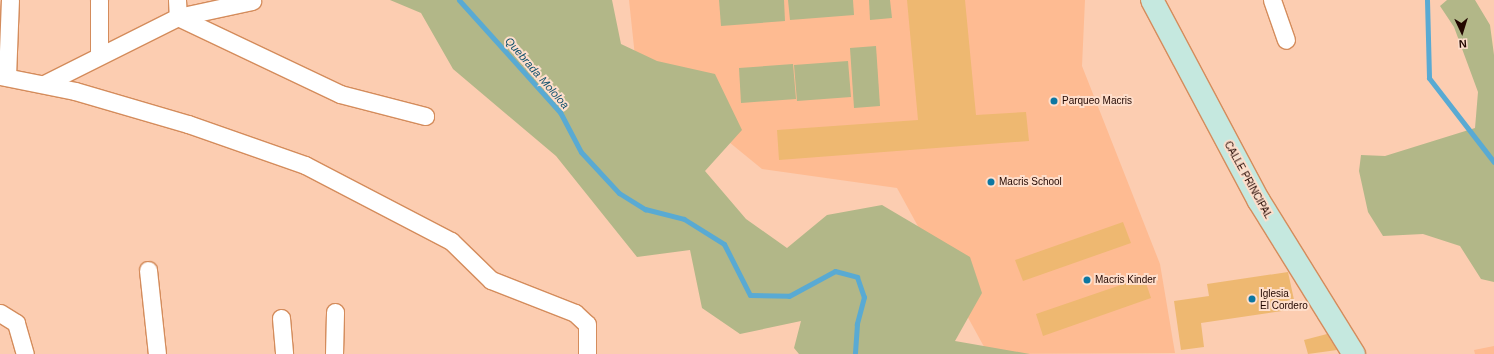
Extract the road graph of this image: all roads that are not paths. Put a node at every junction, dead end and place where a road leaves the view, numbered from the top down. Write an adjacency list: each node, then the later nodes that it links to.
1 (10, 0): 9 (street)
2 (99, 0): 8 (street)
3 (1152, 0): 21 (street, CALLE PRINCIPAL)
4 (1272, 0): 7 (street)
5 (252, 1): 6 (street)
6 (178, 8): 8 (street); 11 (street)
7 (1286, 40)
8 (99, 53): 10 (street)
9 (3, 77): 10 (street)
10 (44, 84): 20 (street)
11 (425, 116)
12 (148, 270): 17 (street)
13 (335, 312): 19 (street)
14 (0, 313): 16 (street)
15 (281, 318): 18 (street)
16 (24, 354)
17 (157, 354)
18 (284, 354)
19 (334, 354)
20 (587, 354)
21 (1354, 354)

